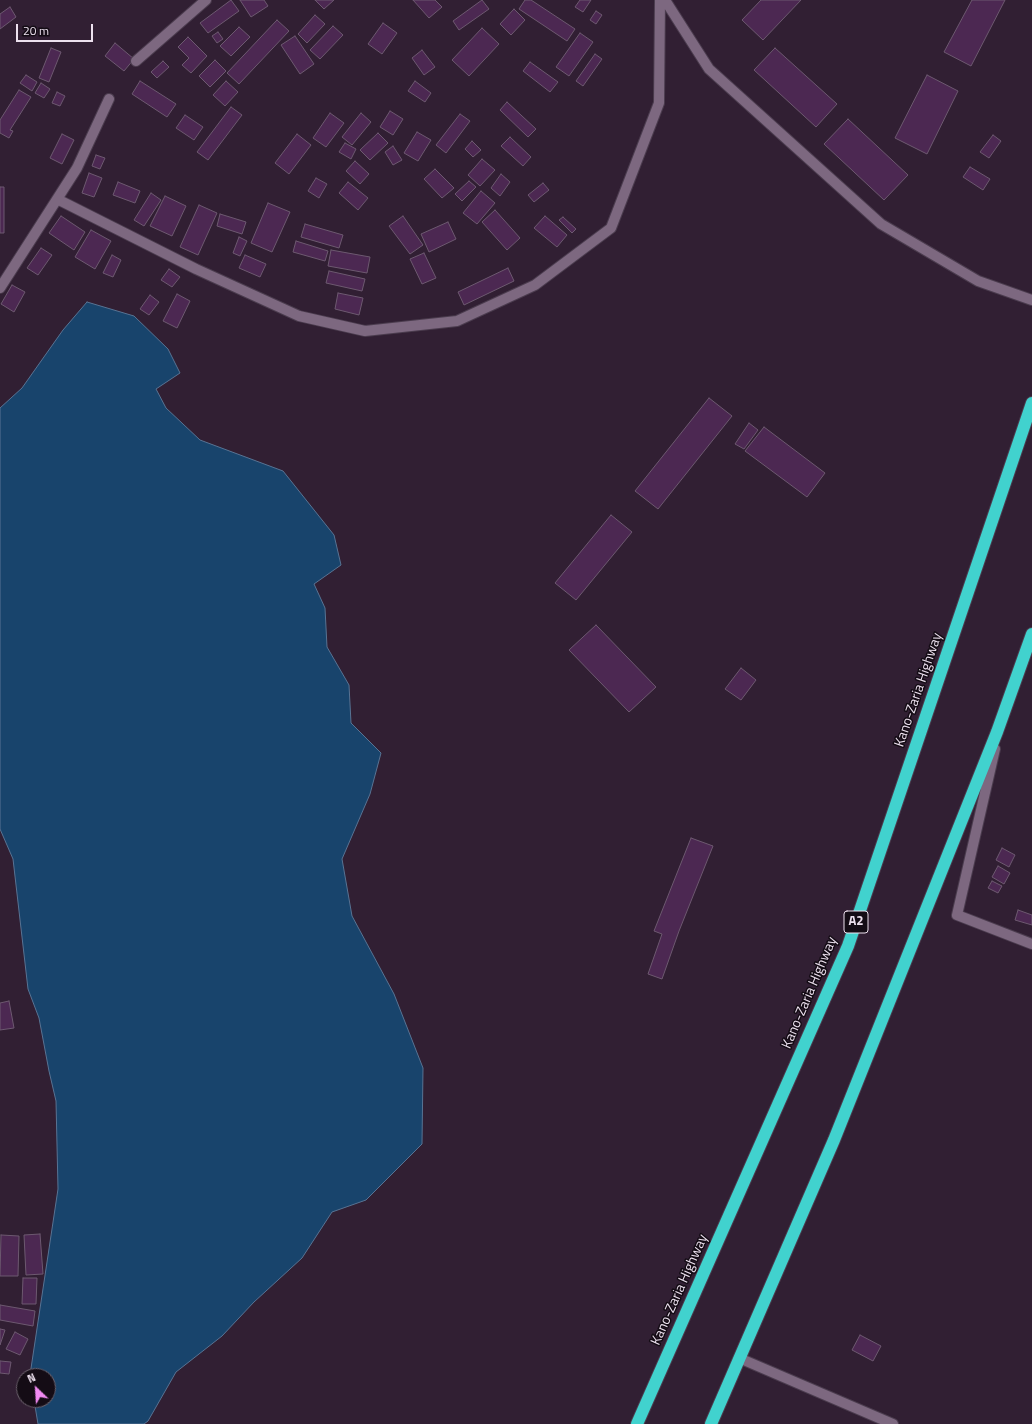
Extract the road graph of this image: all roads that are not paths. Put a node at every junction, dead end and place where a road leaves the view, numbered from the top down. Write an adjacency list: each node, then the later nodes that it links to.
1 (206, 0): 4 (street)
2 (660, 0): 6 (street)
3 (666, 0): 8 (street)
4 (136, 62)
5 (109, 99): 6 (street)
6 (57, 199): 7 (street)
7 (0, 288)
8 (1032, 300)
9 (1032, 403): 14 (highway, Kano-Zaria Highway / A2)
10 (1032, 634): 11 (highway)
11 (1001, 722): 12 (street); 13 (highway)
12 (1032, 944)
13 (739, 1358): 15 (highway); 16 (street)
14 (637, 1424)
15 (711, 1424)
16 (893, 1424)

